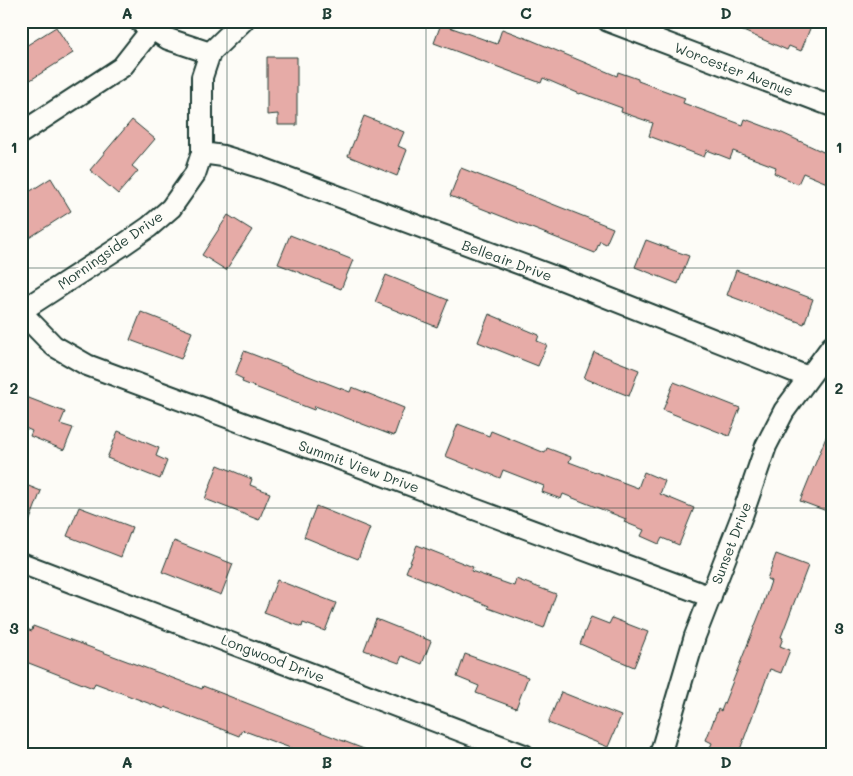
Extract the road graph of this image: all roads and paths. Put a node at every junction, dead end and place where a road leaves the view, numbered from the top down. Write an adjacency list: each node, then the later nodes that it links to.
1 (243, 21): 4 (street)
2 (608, 21): 5 (street, Worcester Avenue)
3 (145, 26): 4 (street); 6 (street)
4 (210, 53): 7 (street)
5 (832, 106)
6 (21, 133)
7 (202, 153): 8 (street, Morningside Drive); 10 (street, Belleair Drive)
8 (21, 311): 12 (street, Summit View Drive)
9 (832, 346): 10 (street, Sunset Drive)
10 (808, 378): 12 (street, Sunset Drive)
11 (21, 563): 13 (street, Longwood Drive)
12 (711, 597): 14 (street, Sunset Drive)
13 (524, 755)
14 (660, 755)

